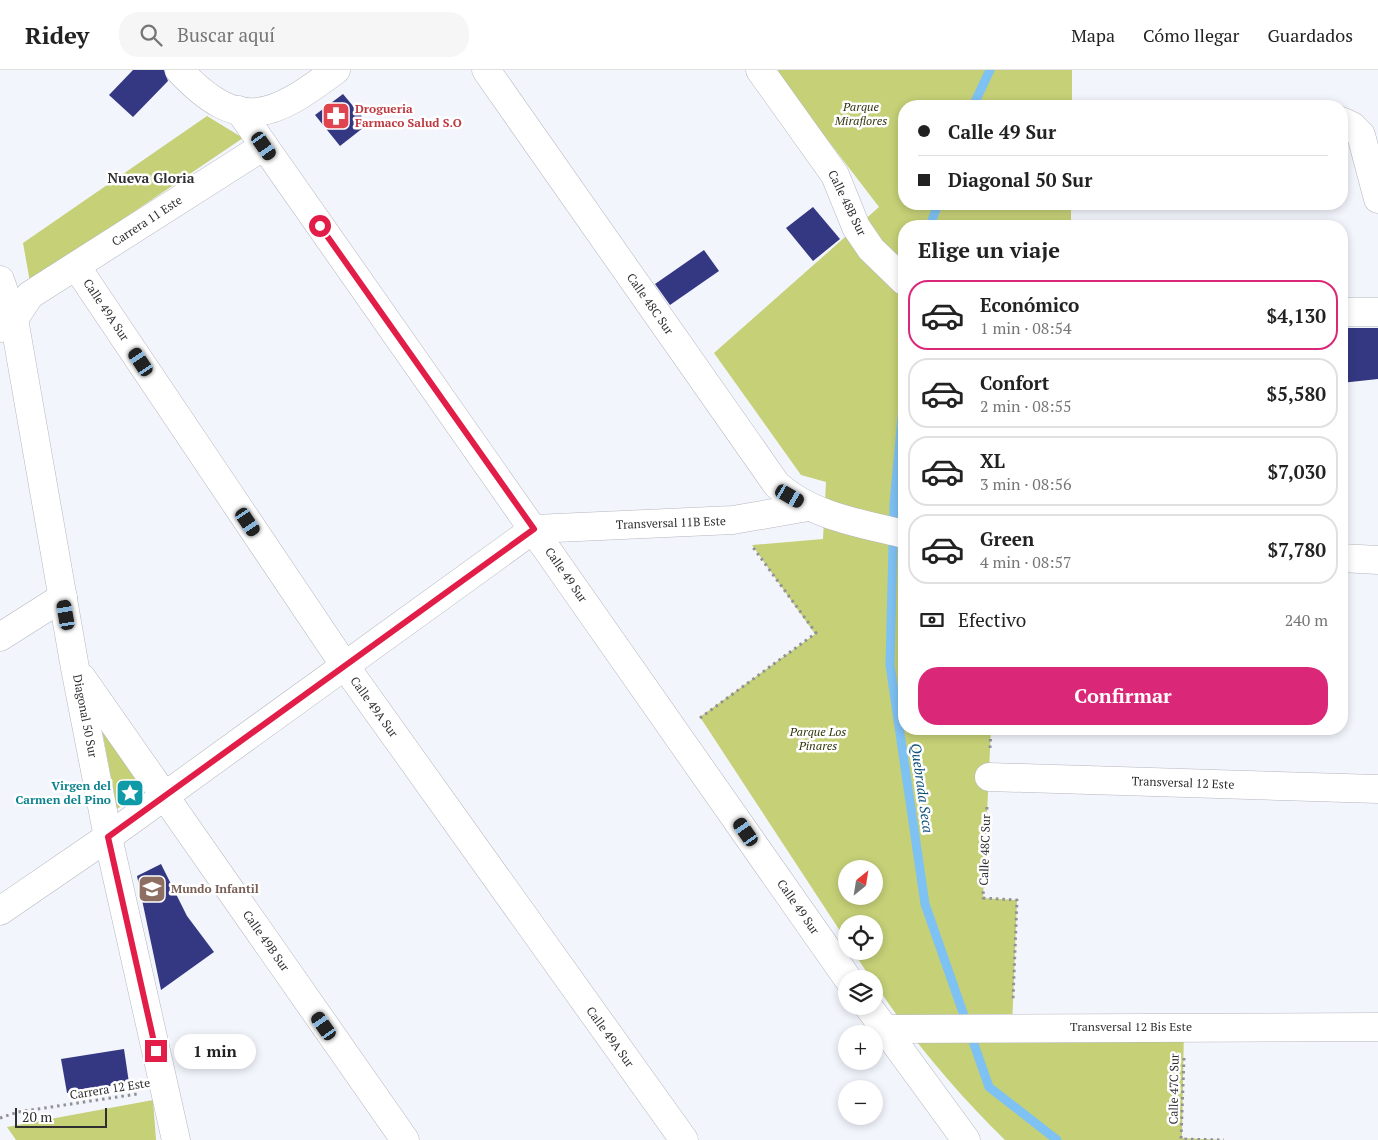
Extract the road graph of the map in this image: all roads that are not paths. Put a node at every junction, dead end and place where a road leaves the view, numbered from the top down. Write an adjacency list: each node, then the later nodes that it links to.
1 (179, 70): 5 (street)
2 (336, 70): 5 (street)
3 (486, 70): 16 (street, Calle 48C Sur)
4 (760, 70): 10 (street, Calle 48B Sur)
5 (239, 110): 7 (street, Calle 49 Sur)
6 (1351, 128): 8 (street)
7 (264, 146): 9 (street, Carrera 11 Este); 17 (street, Calle 49 Sur)
8 (1378, 199)
9 (76, 266): 12 (street, Carrera 11 Este); 23 (street, Calle 49A Sur)
10 (898, 275)
11 (0, 284): 12 (street); 15 (street, Diagonal 50 Sur)
12 (30, 295): 15 (street, Carrera 11 Este)
13 (1348, 312): 14 (street)
14 (1378, 312)
15 (7, 324): 21 (street, Diagonal 50 Sur)
16 (821, 512): 17 (street, Transversal 11B Este); 18 (street, Transversal 11B Este)
17 (534, 529): 23 (street); 30 (street, Calle 49 Sur)
18 (898, 532)
19 (1348, 558): 20 (street)
20 (1378, 560)
21 (63, 597): 22 (street); 24 (street, Diagonal 50 Sur)
22 (0, 637)
23 (345, 666): 27 (street); 36 (street, Calle 49A Sur)
24 (75, 668): 27 (street, Calle 49B Sur); 28 (street, Diagonal 50 Sur)
25 (988, 778): 26 (street, Transversal 12 Este)
26 (1378, 789)
27 (164, 796): 28 (street); 35 (street, Calle 49B Sur)
28 (108, 837): 29 (street); 34 (street, Diagonal 50 Sur)
29 (0, 910)
30 (842, 970)
31 (874, 1015): 33 (street)
32 (1378, 1027): 33 (street, Transversal 12 Bis Este)
33 (884, 1029): 37 (street)
34 (176, 1140)
35 (404, 1140)
36 (684, 1140)
37 (966, 1140)

